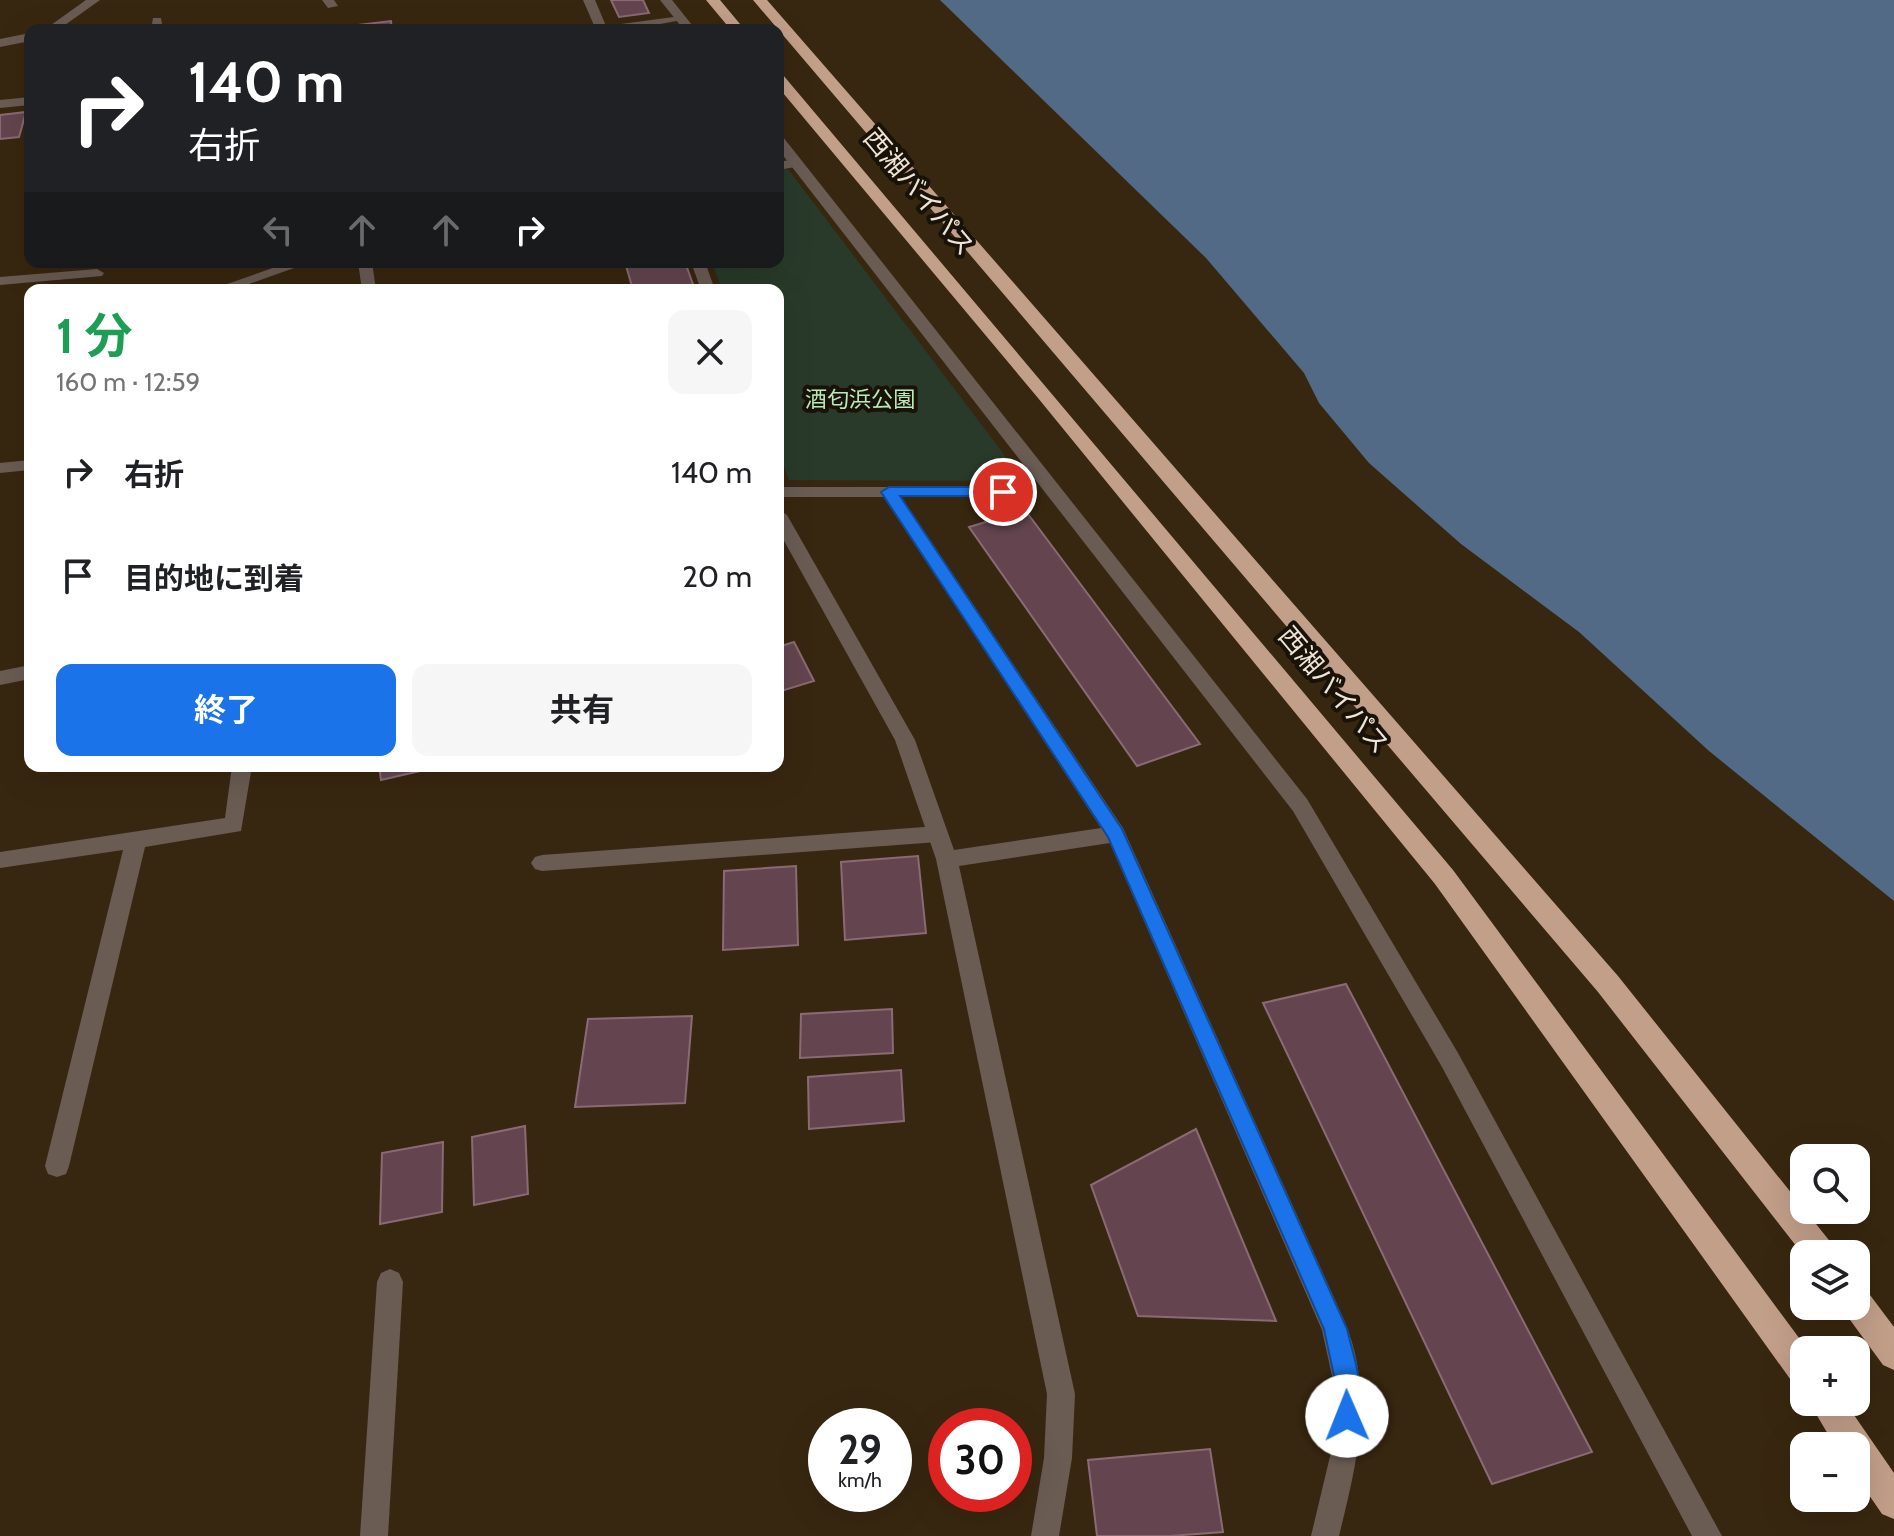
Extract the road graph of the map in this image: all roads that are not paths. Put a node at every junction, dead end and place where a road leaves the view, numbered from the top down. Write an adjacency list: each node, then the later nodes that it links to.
1 (94, 0): 7 (street)
2 (589, 0): 8 (street)
3 (666, 0): 6 (street)
4 (713, 0): 11 (highway)
5 (760, 0): 12 (highway, 西湘バイパス)
6 (681, 19): 9 (street); 10 (street)
7 (59, 24)
8 (600, 24)
9 (646, 24)
10 (685, 24)
11 (733, 24)
12 (781, 24)
13 (784, 28): 40 (highway, 西湘バイパス)
14 (24, 38): 15 (street)
15 (0, 43)
16 (784, 85): 43 (highway, 西湘バイパス)
17 (24, 102): 18 (street)
18 (0, 104)
19 (787, 164): 50 (street)
20 (91, 268): 22 (street)
21 (285, 268): 23 (street)
22 (0, 281)
23 (235, 284)
24 (24, 466): 25 (street)
25 (0, 468)
26 (784, 492): 27 (street)
27 (889, 492): 28 (street); 34 (street)
28 (1003, 492)
29 (784, 526): 33 (street)
30 (24, 673): 31 (street)
31 (0, 678)
32 (241, 772): 35 (street)
33 (938, 834): 36 (street); 38 (street)
34 (1116, 834): 36 (street); 49 (street)
35 (136, 839): 37 (street); 39 (street)
36 (947, 859): 48 (street)
37 (0, 860)
38 (542, 863)
39 (57, 1166)
40 (1810, 1240)
41 (390, 1282): 47 (street)
42 (1869, 1320): 44 (highway)
43 (1790, 1352)
44 (1894, 1354)
45 (1870, 1467): 46 (highway)
46 (1894, 1502)
47 (374, 1536)
48 (1045, 1536)
49 (1325, 1536)
50 (1708, 1536)

